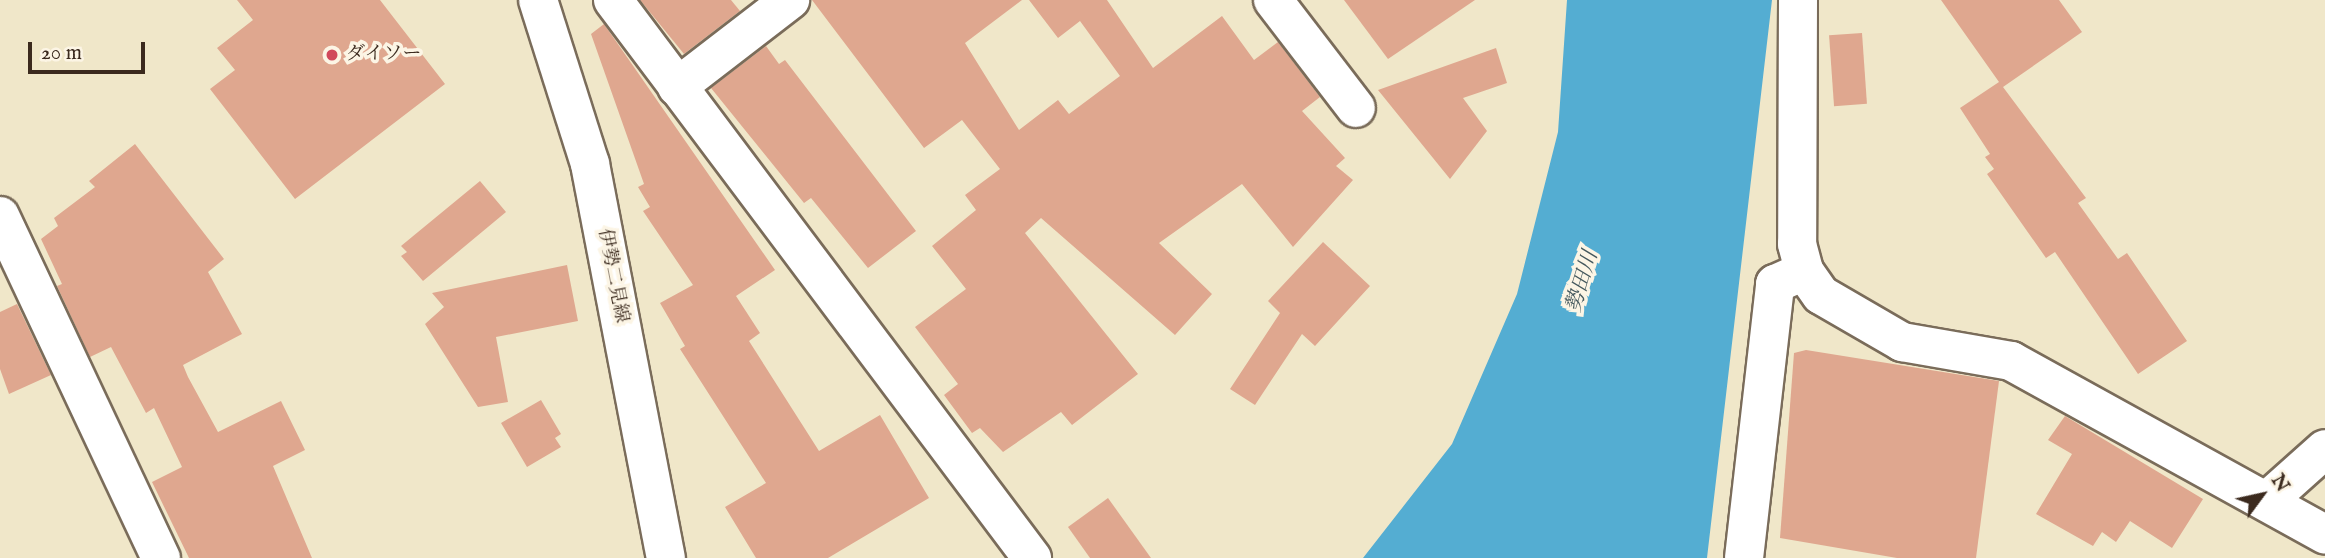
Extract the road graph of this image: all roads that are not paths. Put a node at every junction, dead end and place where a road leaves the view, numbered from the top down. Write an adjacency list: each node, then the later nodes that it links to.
1 (538, 0): 14 (street, 伊勢二見線)
2 (613, 0): 6 (street)
3 (790, 0): 6 (street)
4 (1273, 0): 7 (street)
5 (1798, 0): 9 (street)
6 (677, 87): 15 (street)
7 (1356, 108)
8 (0, 216): 13 (street)
9 (1804, 271): 11 (street); 16 (street)
10 (2325, 449): 11 (street)
11 (2268, 500): 12 (street)
12 (2325, 534)
13 (161, 558)
14 (666, 558)
15 (1032, 558)
16 (1744, 558)

